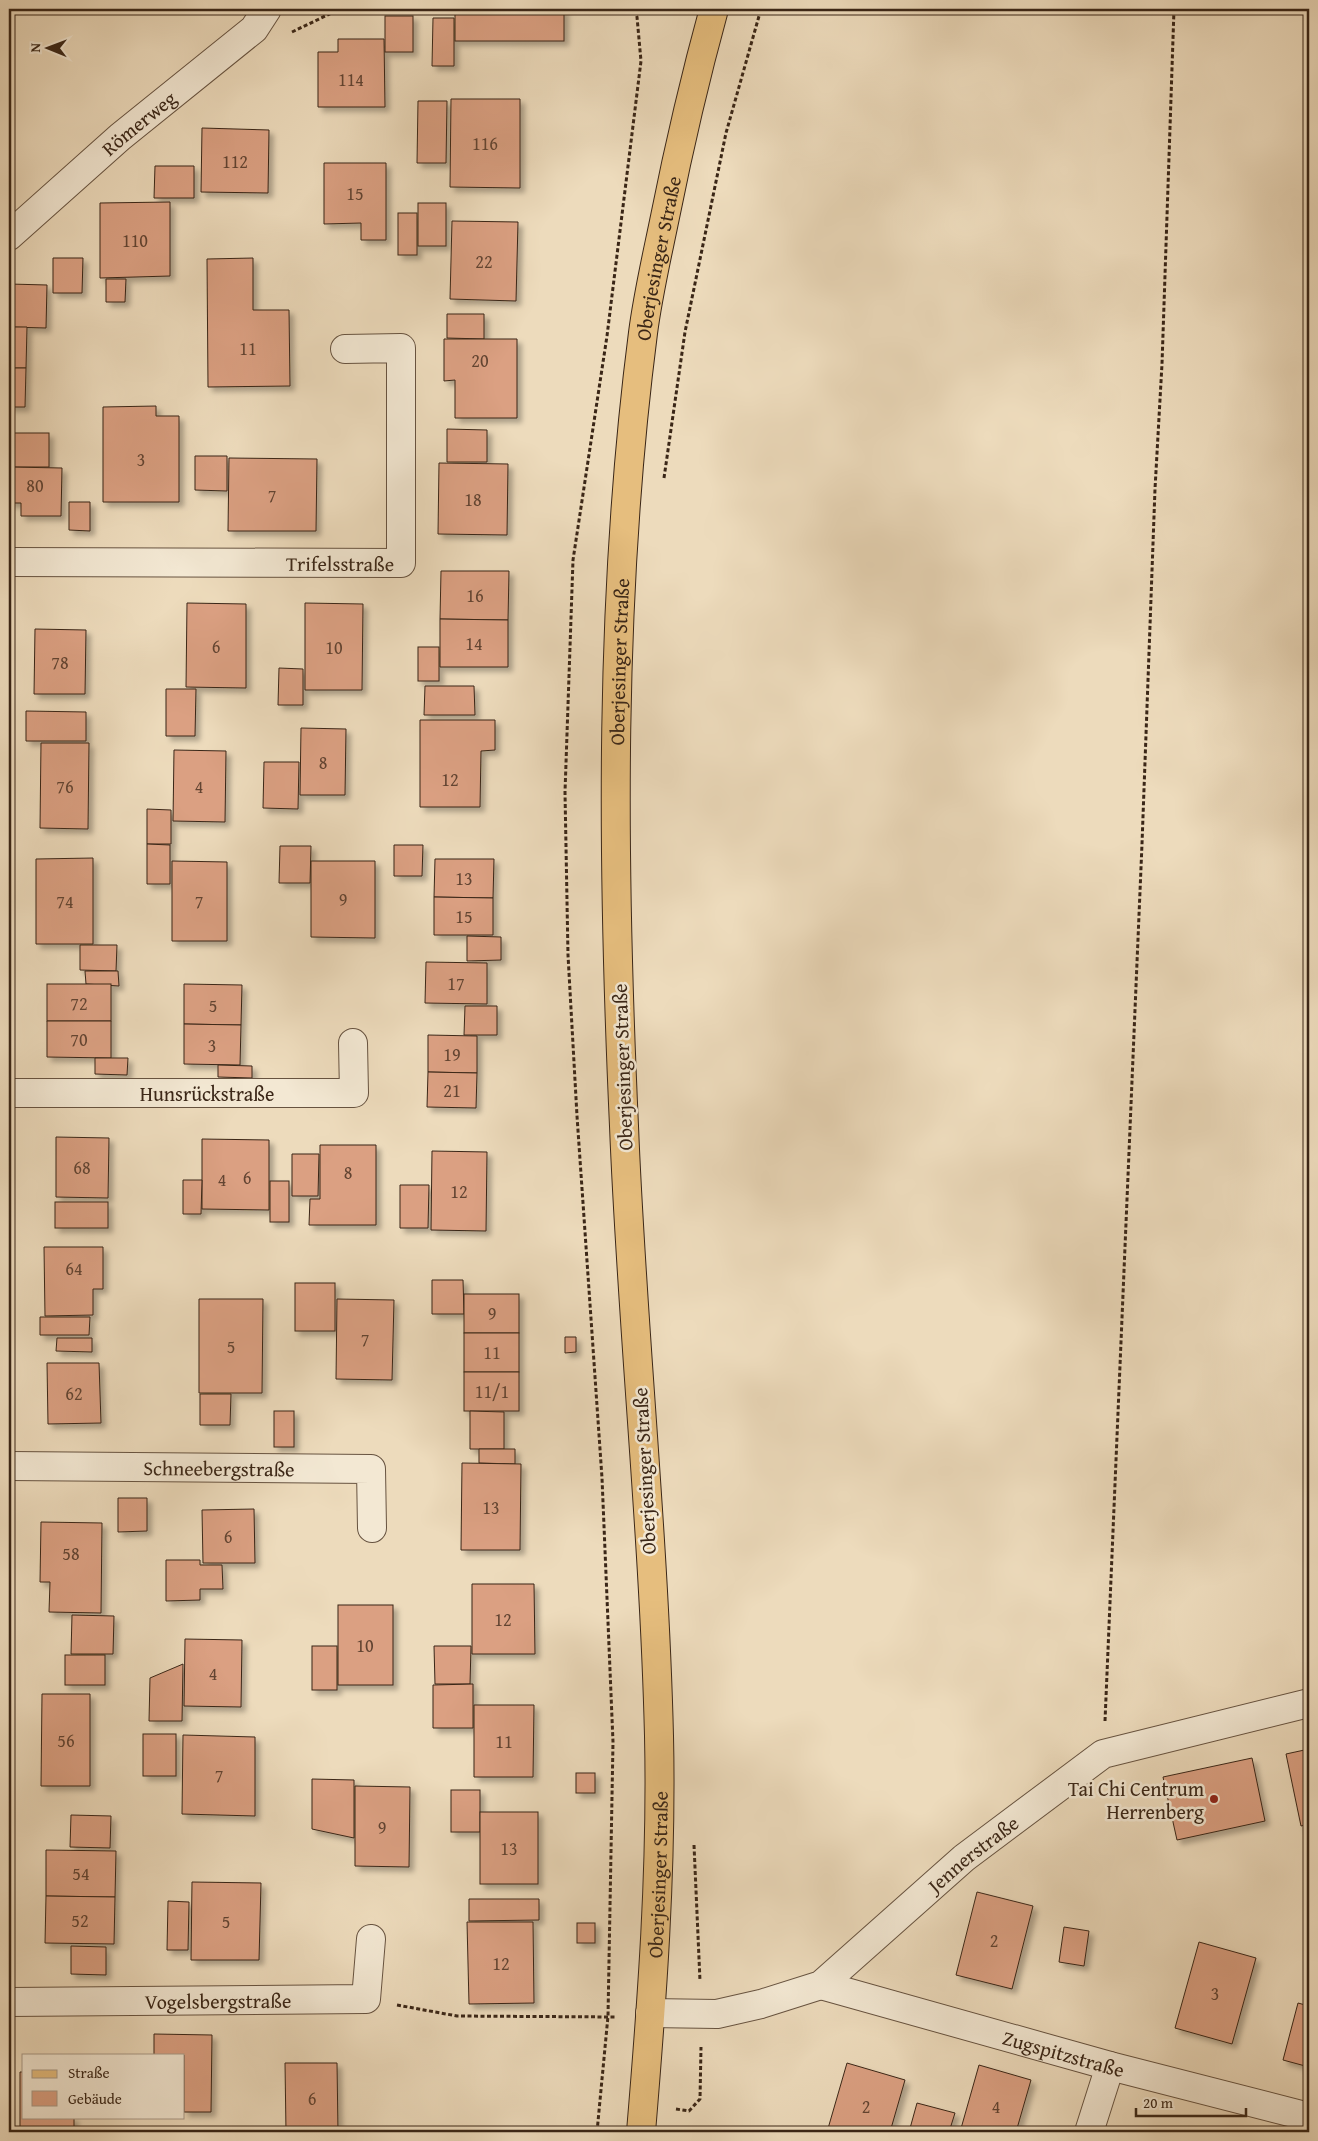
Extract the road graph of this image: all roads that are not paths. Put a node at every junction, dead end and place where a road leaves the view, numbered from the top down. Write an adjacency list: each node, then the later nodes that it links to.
1 (267, 9): 3 (street, Römerweg)
2 (714, 9): 14 (main road, Oberjesinger Straße)
3 (9, 236)
4 (345, 349): 5 (street, Trifelsstraße)
5 (9, 562)
6 (353, 1043): 7 (street, Hunsrückstraße)
7 (9, 1093)
8 (9, 1466): 9 (street, Schneebergstraße)
9 (372, 1528)
10 (1309, 1703): 12 (street, Jennerstraße)
11 (371, 1939): 13 (street, Vogelsbergstraße)
12 (821, 1985): 14 (street, Jennerstraße); 15 (street, Zugspitzstraße)
13 (9, 2002)
14 (650, 2013): 17 (main road, Oberjesinger Straße)
15 (1110, 2066): 16 (street, Zugspitzstraße); 18 (street)
16 (1309, 2117)
17 (641, 2132)
18 (1090, 2132)

